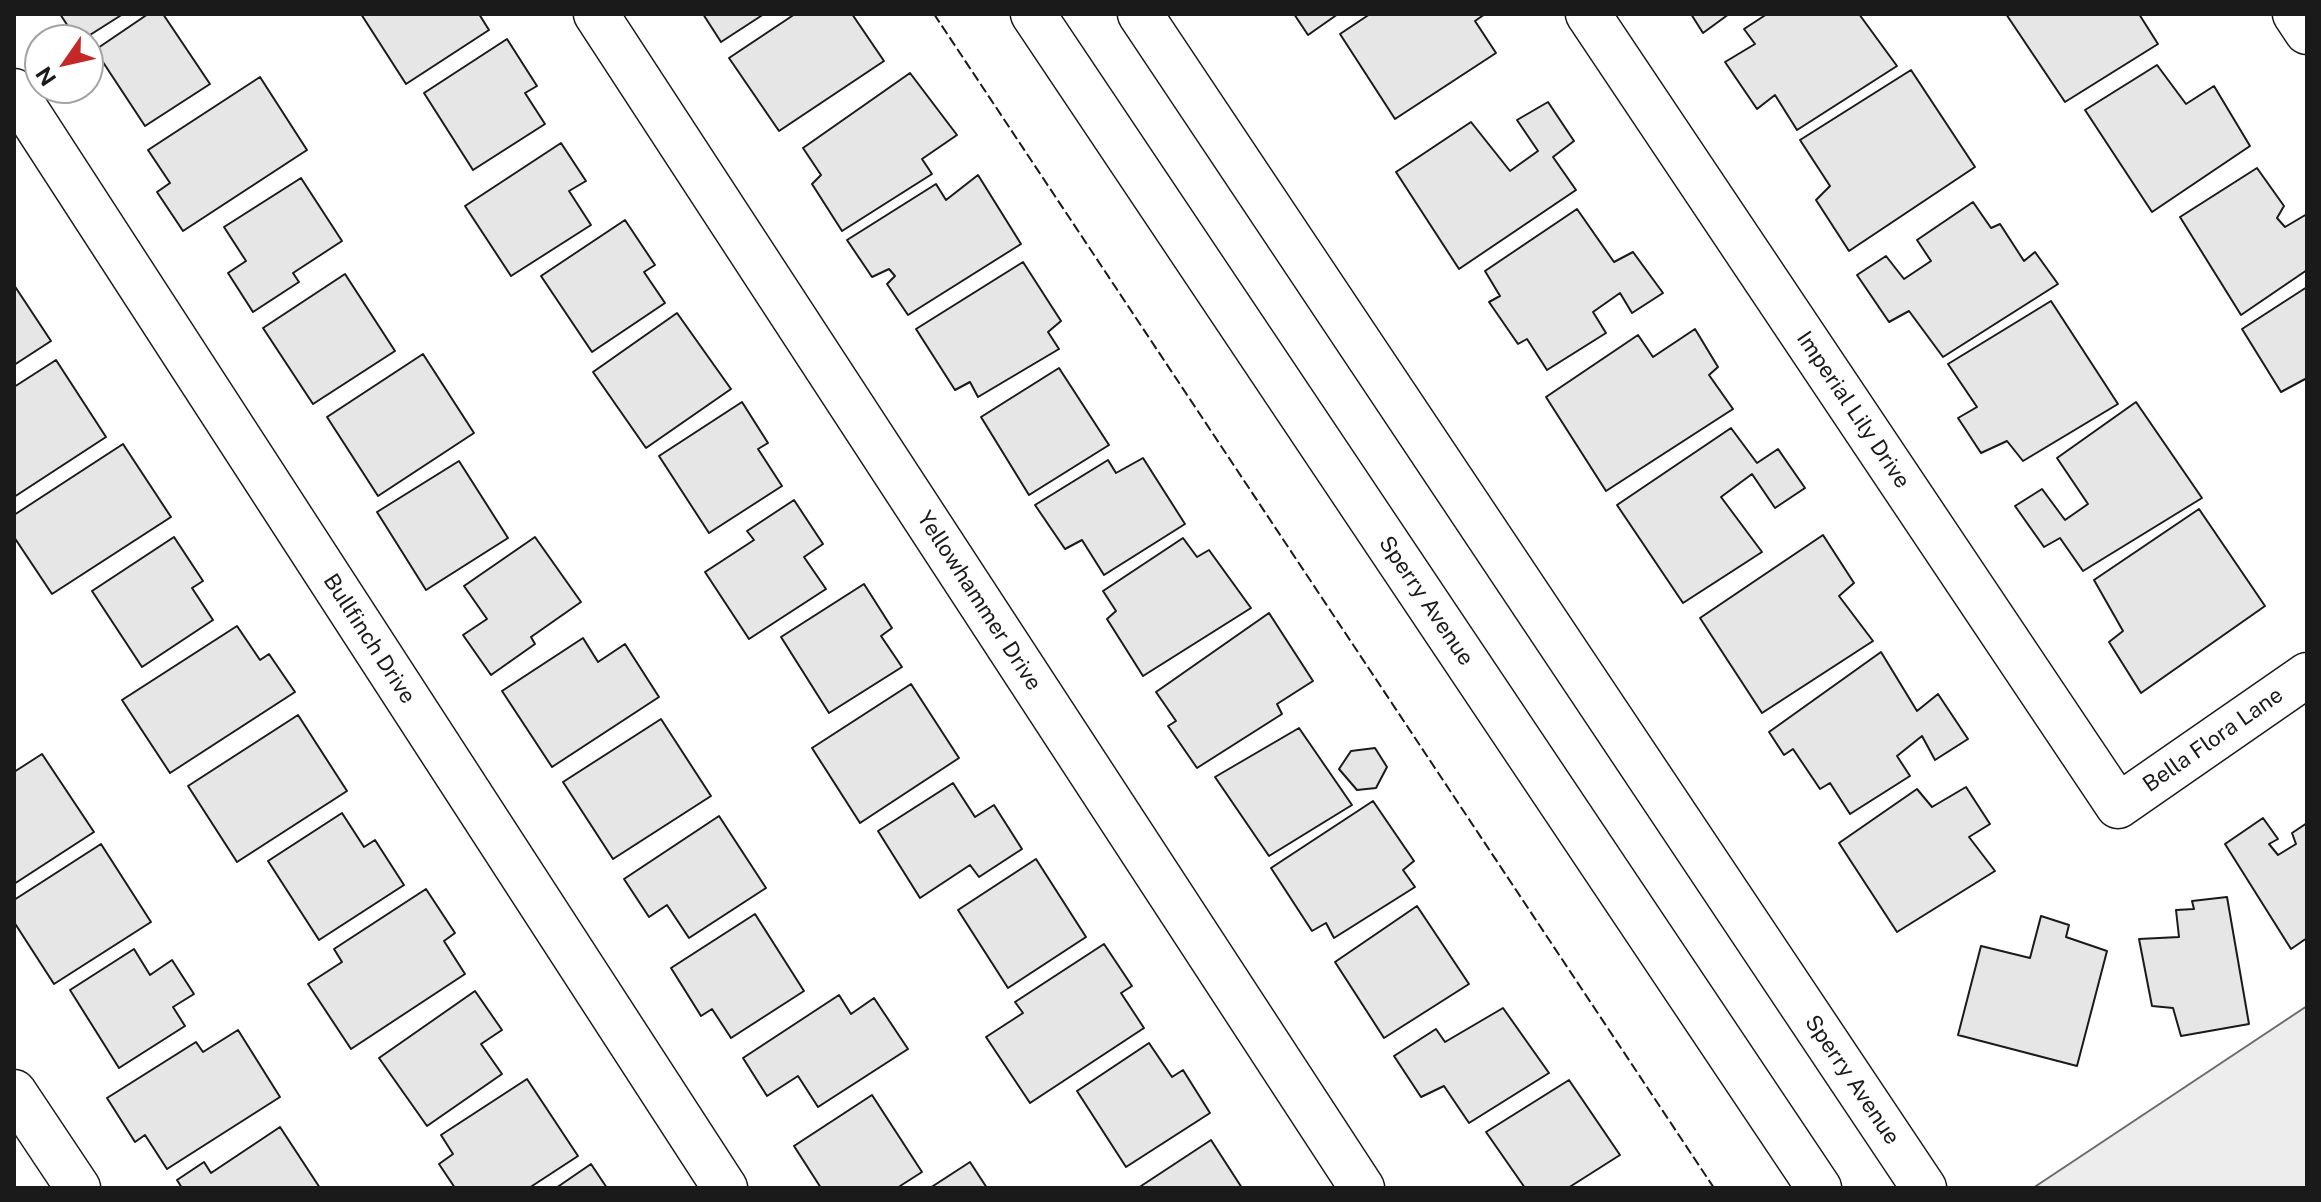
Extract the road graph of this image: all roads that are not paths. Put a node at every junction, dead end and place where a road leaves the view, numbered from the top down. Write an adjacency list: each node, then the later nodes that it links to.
1 (596, 14): 13 (street, Yellowhammer Drive)
2 (1033, 14): 14 (street, Sperry Avenue)
3 (1140, 14): 15 (street, Sperry Avenue)
4 (1588, 14): 9 (street, Imperial Lily Drive)
5 (2295, 14): 6 (street)
6 (2307, 32)
7 (14, 91): 12 (street, Bullfinch Drive)
8 (2307, 675): 9 (street, Bella Flora Lane)
9 (2118, 806)
10 (14, 1092): 11 (street)
11 (78, 1188)
12 (725, 1188)
13 (1362, 1188)
14 (1819, 1188)
15 (1924, 1188)

